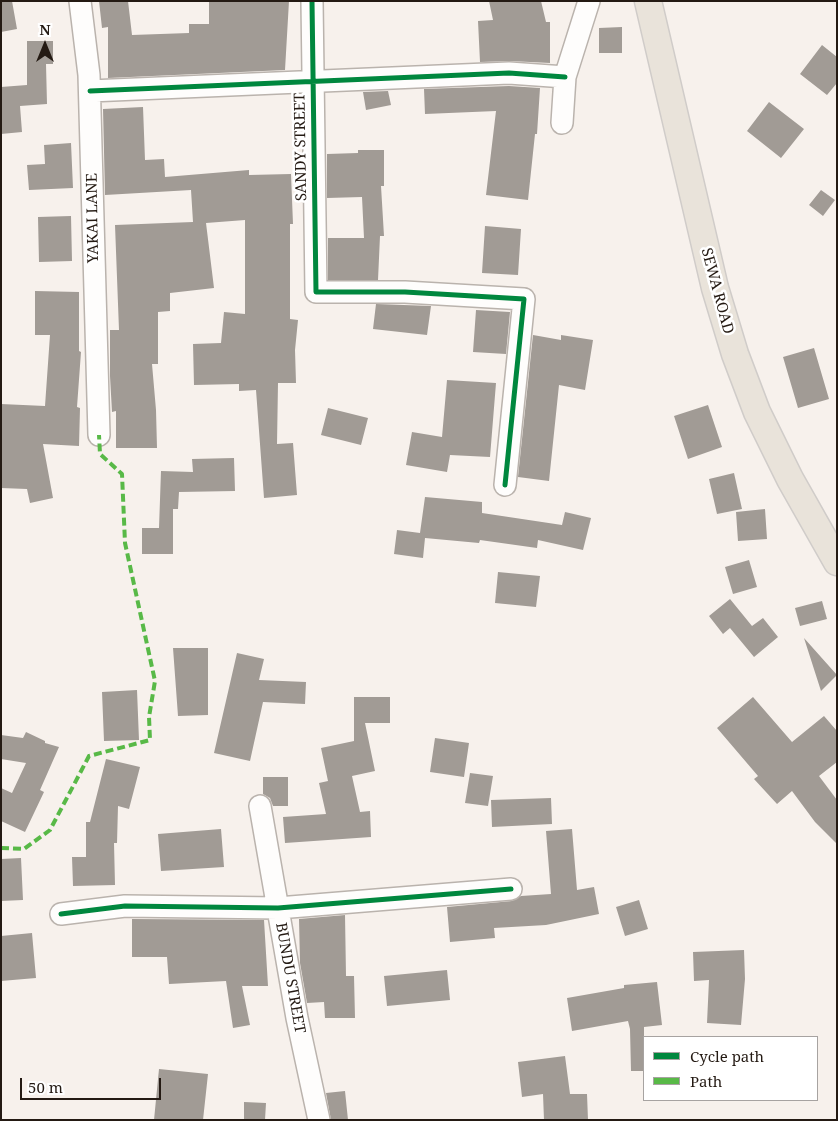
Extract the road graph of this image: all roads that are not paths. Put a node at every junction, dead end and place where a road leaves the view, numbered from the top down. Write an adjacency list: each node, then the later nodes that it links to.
1 (80, 1): 7 (street, YAKAI LANE)
2 (312, 1): 6 (street, SANDY STREET)
3 (589, 1): 5 (street)
4 (648, 1): 11 (main road, SEWA ROAD)
5 (565, 77): 6 (street); 8 (street)
6 (313, 80): 7 (street); 10 (street, SANDY STREET)
7 (90, 91): 9 (street, YAKAI LANE)
8 (562, 122)
9 (99, 435)
10 (506, 485)
11 (837, 562)
12 (260, 806): 14 (street, BUNDU STREET)
13 (511, 889): 14 (street)
14 (278, 908): 15 (street); 16 (street, BUNDU STREET)
15 (61, 914)
16 (319, 1120)

